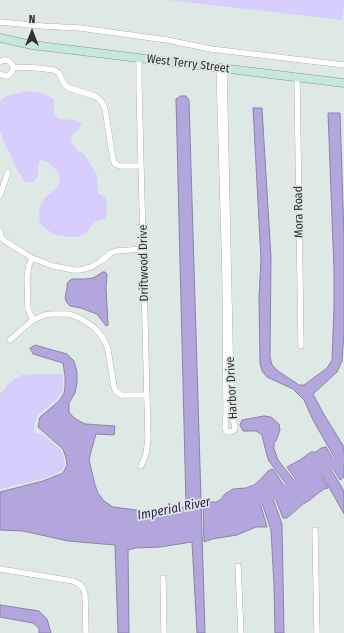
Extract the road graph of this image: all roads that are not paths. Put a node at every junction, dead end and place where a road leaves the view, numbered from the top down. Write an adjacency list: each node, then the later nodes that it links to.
1 (0, 22): 7 (street)
2 (0, 38): 4 (street, West Terry Street)
3 (0, 44): 4 (street, West Terry Street)
4 (32, 45): 5 (street, West Terry Street)
5 (140, 58): 9 (street, West Terry Street); 13 (street, Driftwood Drive)
6 (0, 62): 8 (street)
7 (344, 65)
8 (13, 67): 10 (street); 13 (street)
9 (221, 68): 9 (street, Harbor Drive); 11 (street, West Terry Street)
10 (0, 74)
11 (297, 78): 12 (street, West Terry Street); 21 (street, Mora Road)
12 (344, 83)
13 (142, 166): 17 (street, Driftwood Drive)
14 (8, 172): 15 (street)
15 (0, 195)
16 (0, 231): 18 (street)
17 (143, 249): 18 (street); 22 (street, Driftwood Drive)
18 (32, 258): 19 (street)
19 (34, 320): 20 (street); 22 (street)
20 (10, 340)
21 (301, 346)
22 (147, 395): 23 (street, Driftwood Drive)
23 (141, 466)
24 (315, 530): 31 (street)
25 (238, 566): 30 (street)
26 (0, 569): 28 (street)
27 (163, 578): 29 (street)
28 (86, 633)
29 (164, 633)
30 (240, 633)
31 (317, 633)

